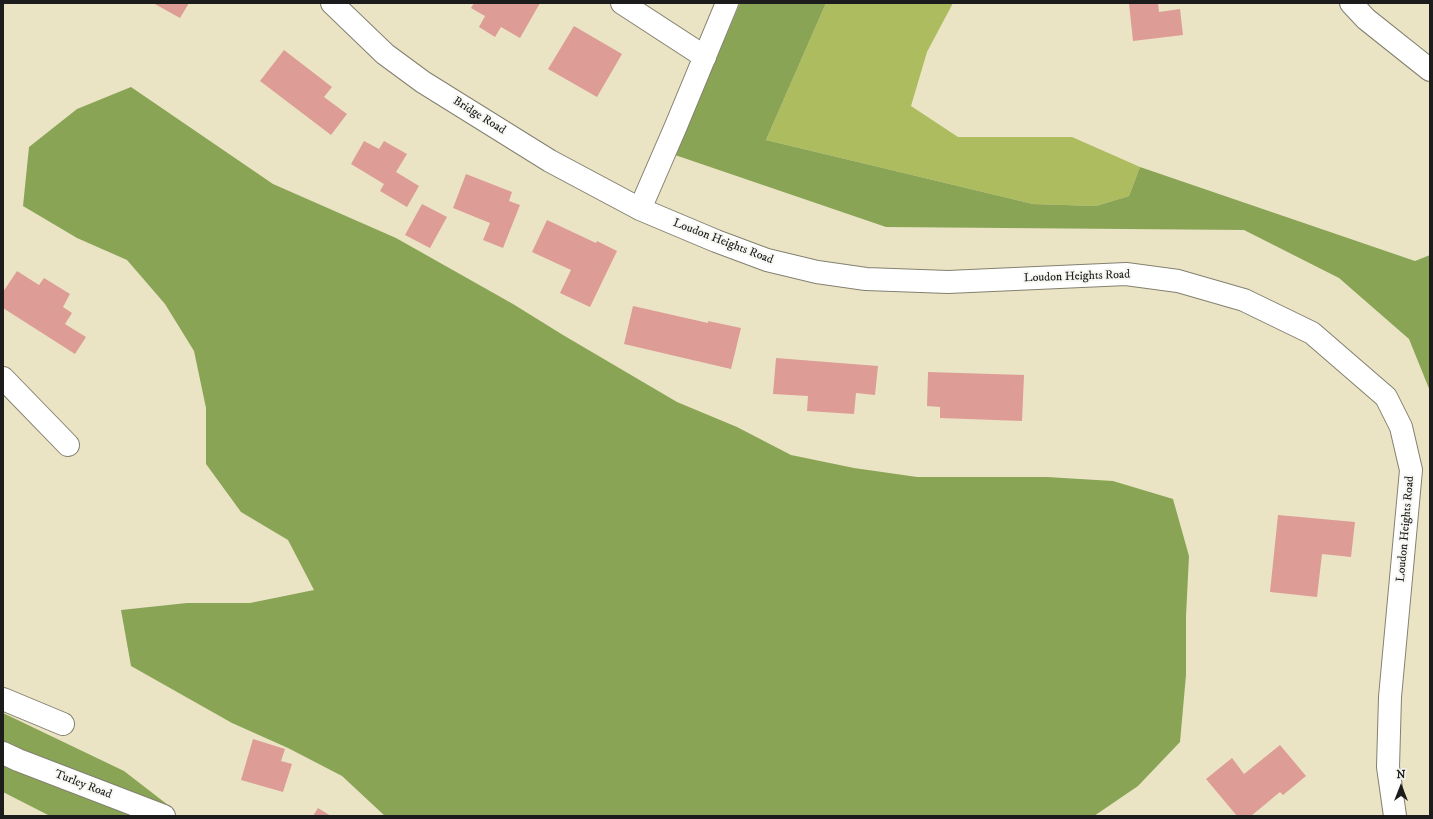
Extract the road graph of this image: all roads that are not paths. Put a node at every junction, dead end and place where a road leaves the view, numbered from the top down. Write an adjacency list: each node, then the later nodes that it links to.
1 (332, 3): 7 (main road, Bridge Road)
2 (622, 3): 5 (main road)
3 (727, 3): 5 (main road)
4 (1351, 3): 6 (main road)
5 (705, 57): 7 (main road)
6 (1430, 70)
7 (640, 209): 14 (main road, Loudon Heights Road)
8 (3, 378): 9 (main road)
9 (68, 445)
10 (3, 699): 11 (main road)
11 (63, 724)
12 (3, 753): 13 (main road, Turley Road)
13 (164, 816)
14 (1395, 816)

